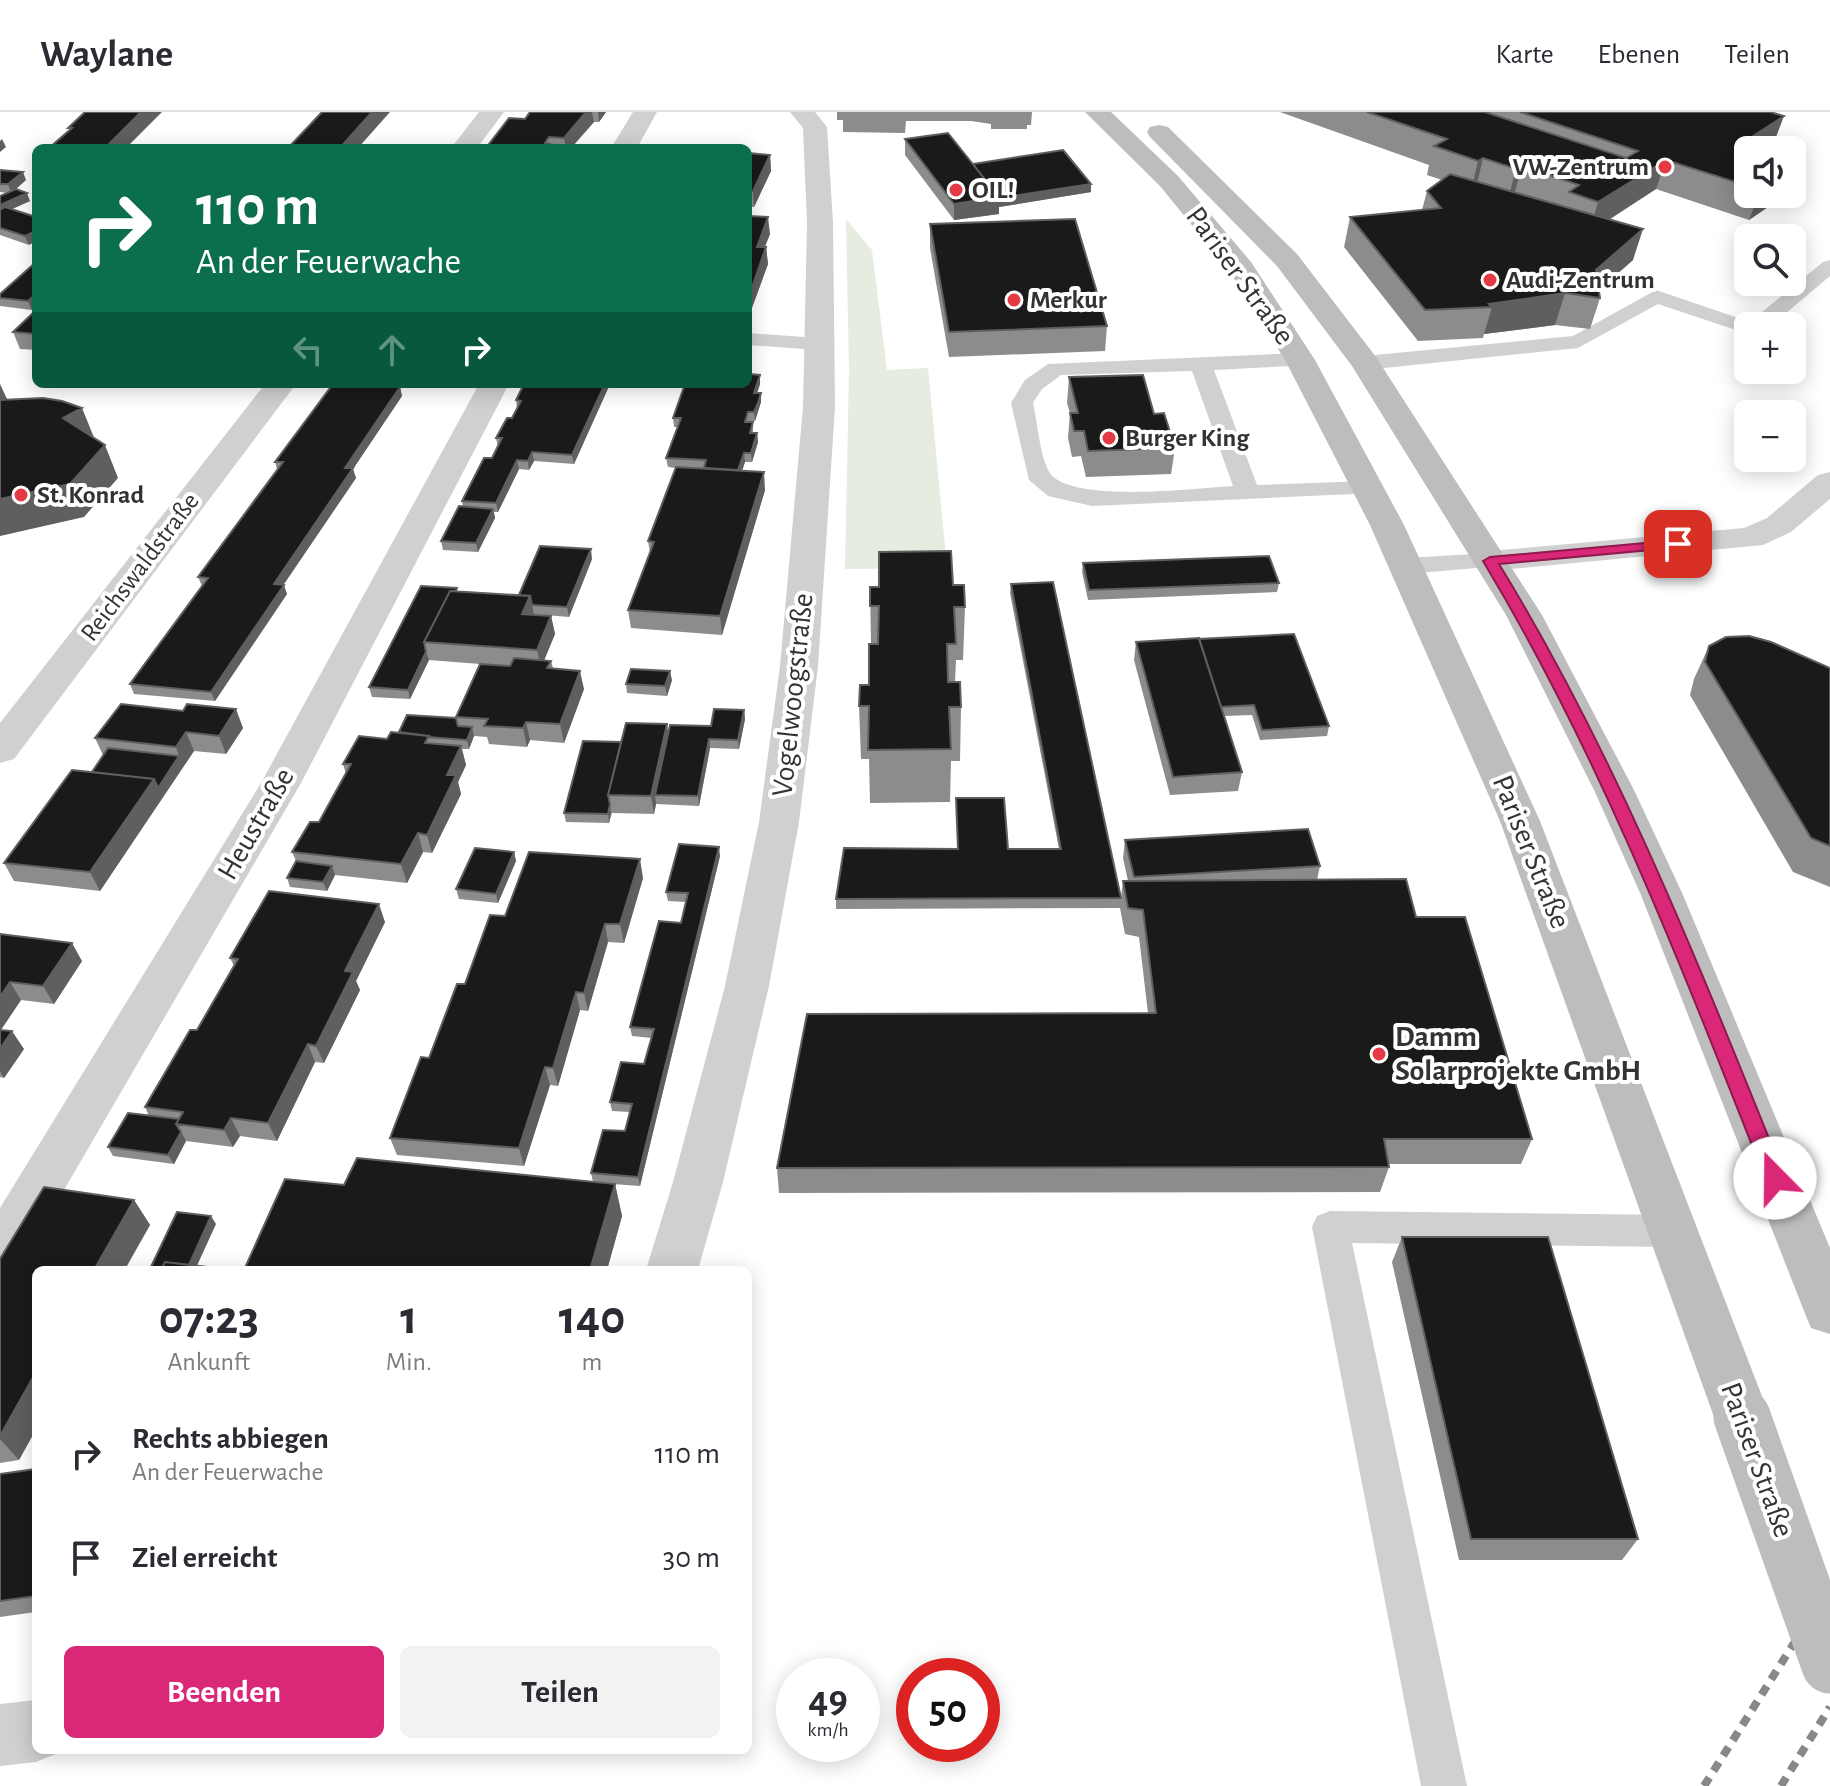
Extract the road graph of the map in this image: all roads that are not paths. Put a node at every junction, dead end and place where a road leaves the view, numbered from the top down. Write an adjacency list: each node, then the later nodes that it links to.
1 (492, 112): 6 (street)
2 (645, 112): 7 (street)
3 (802, 112): 12 (street, Vogelwoogstraße)
4 (1097, 112): 13 (main road, Pariser Straße)
5 (1136, 112): 14 (main road, Pariser Straße)
6 (467, 144)
7 (626, 144)
8 (1830, 266): 9 (lane)
9 (1775, 312)
10 (1734, 323): 14 (lane)
11 (752, 339): 12 (lane)
12 (819, 344): 26 (street, Vogelwoogstraße)
13 (1300, 360): 15 (lane); 19 (main road, Pariser Straße)
14 (1365, 363): 21 (main road, Pariser Straße)
15 (1201, 365): 20 (lane); 20 (lane)
16 (278, 388): 23 (street, Reichswaldstraße)
17 (492, 388): 25 (street, Heustraße)
18 (1830, 482): 21 (street)
19 (1367, 488): 20 (lane); 22 (main road, Pariser Straße)
20 (1248, 493)
21 (1490, 561): 22 (lane); 27 (main road, Pariser Straße)
22 (1407, 566): 24 (main road, Pariser Straße)
23 (0, 750)
24 (1674, 1231): 28 (main road, Pariser Straße, bridge); 31 (lane)
25 (0, 1253)
26 (673, 1266)
27 (1830, 1311)
28 (1830, 1665)
29 (32, 1731): 30 (street)
30 (0, 1735)
31 (1444, 1786)

